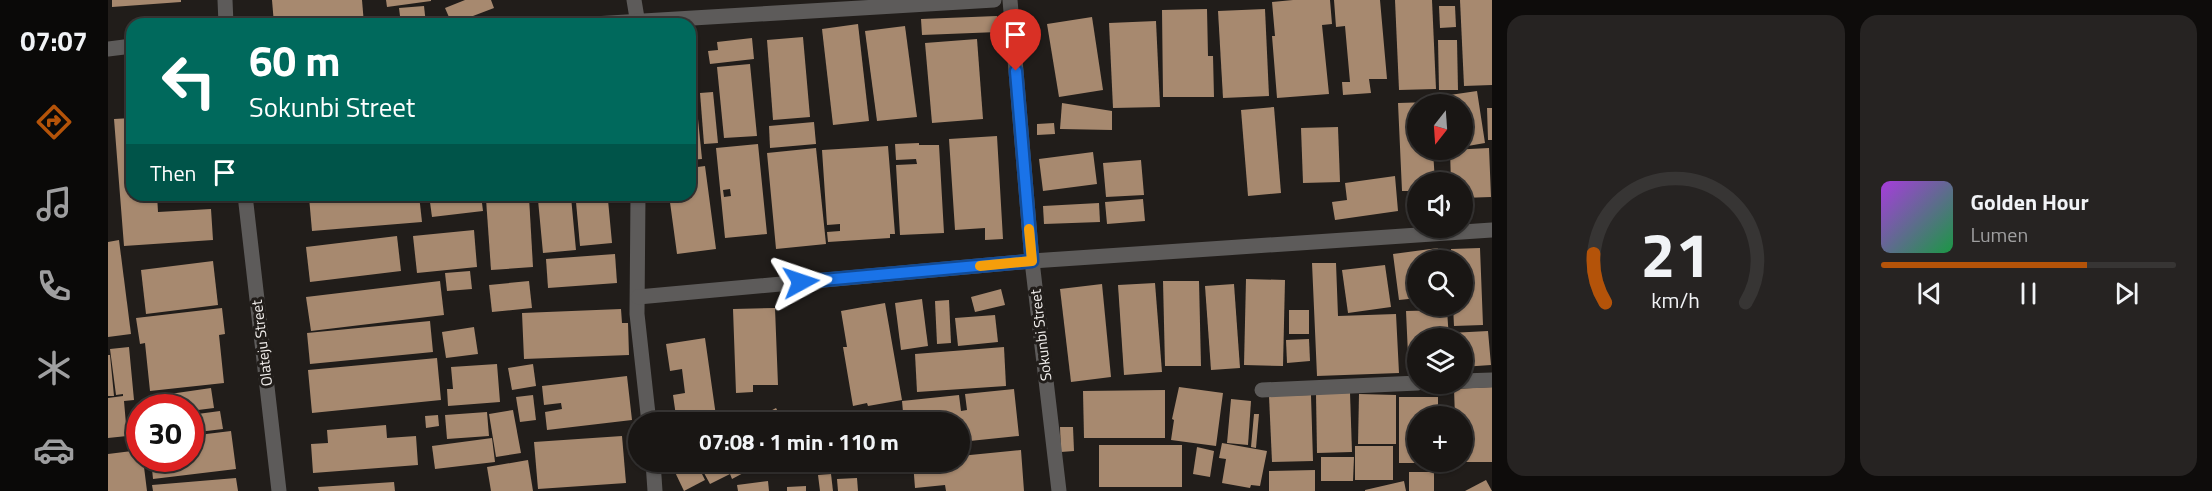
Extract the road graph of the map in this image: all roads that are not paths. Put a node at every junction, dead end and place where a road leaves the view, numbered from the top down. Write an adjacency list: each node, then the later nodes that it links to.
1 (225, 0): 5 (street)
2 (634, 0): 6 (street)
3 (994, 0): 7 (street)
4 (1010, 0): 13 (street, Sokunbi Street)
5 (226, 18)
6 (637, 18)
7 (696, 18)
8 (126, 46): 9 (street)
9 (108, 49)
10 (246, 201): 21 (street, Olateju Street)
11 (638, 201): 14 (street)
12 (1492, 230): 13 (street)
13 (1032, 261): 14 (street); 23 (street, Sokunbi Street)
14 (639, 297): 19 (street)
15 (1492, 380): 16 (street)
16 (1473, 381)
17 (1407, 383): 18 (street)
18 (1262, 390)
19 (648, 412)
20 (654, 472): 22 (street)
21 (279, 491)
22 (655, 491)
23 (1059, 491)

